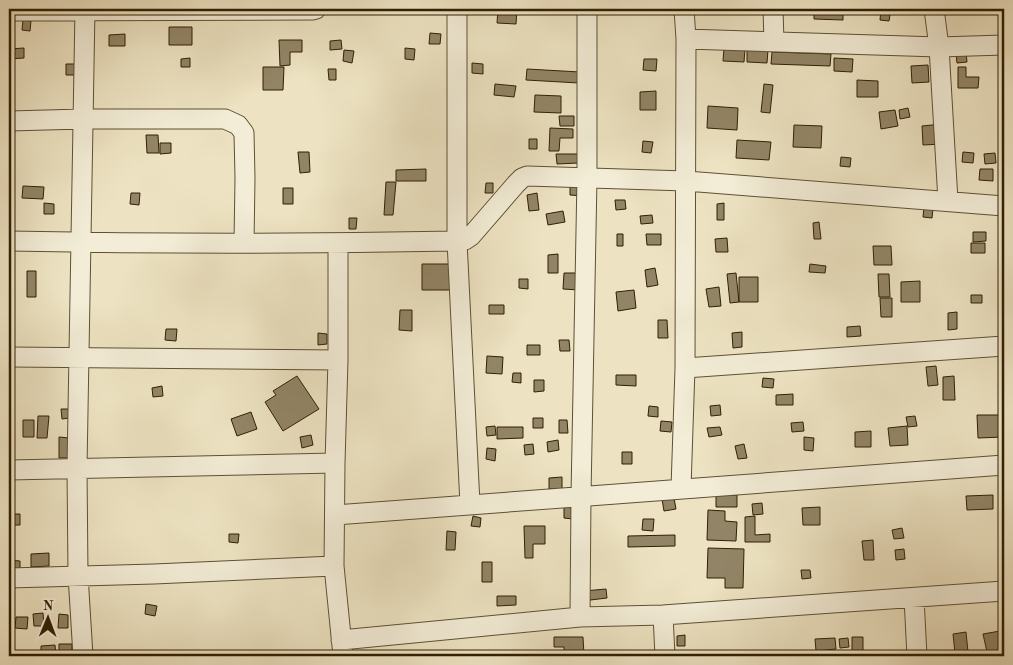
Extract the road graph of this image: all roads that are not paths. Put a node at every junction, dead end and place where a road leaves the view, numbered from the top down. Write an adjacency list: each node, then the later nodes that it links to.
1 (316, 9): 7 (street)
2 (457, 9): 20 (street)
3 (587, 9): 15 (street)
4 (684, 9): 9 (street)
5 (773, 9): 10 (street)
6 (934, 9): 12 (street)
7 (85, 10): 8 (street); 13 (street)
8 (9, 11)
9 (686, 39): 10 (street); 16 (street)
10 (774, 42): 12 (street)
11 (1004, 45): 12 (street)
12 (939, 47): 17 (street)
13 (83, 119): 14 (street); 21 (street); 22 (street)
14 (9, 121)
15 (587, 178): 16 (street); 20 (street); 34 (street)
16 (686, 181): 17 (street); 28 (street)
17 (948, 201): 18 (street)
18 (1004, 206)
19 (9, 241): 21 (street)
20 (456, 242): 23 (street); 35 (street)
21 (81, 243): 22 (street); 26 (street)
22 (244, 243): 23 (street)
23 (338, 244): 27 (street)
24 (1004, 346): 28 (street)
25 (9, 357): 26 (street)
26 (79, 357): 27 (street); 31 (street)
27 (338, 360): 29 (street)
28 (685, 368): 33 (street)
29 (335, 463): 31 (street); 36 (street)
30 (1004, 464): 33 (street)
31 (77, 468): 32 (street); 38 (street)
32 (9, 470)
33 (681, 488): 34 (street)
34 (581, 496): 35 (street); 43 (street)
35 (470, 504): 36 (street)
36 (335, 515): 37 (street)
37 (334, 566): 38 (street); 44 (street)
38 (78, 575): 39 (street); 45 (street)
39 (9, 578)
40 (1004, 591): 41 (street)
41 (914, 598): 42 (street); 47 (street)
42 (663, 615): 43 (street); 46 (street)
43 (580, 617): 44 (street)
44 (342, 648)
45 (83, 656)
46 (665, 656)
47 (917, 656)

